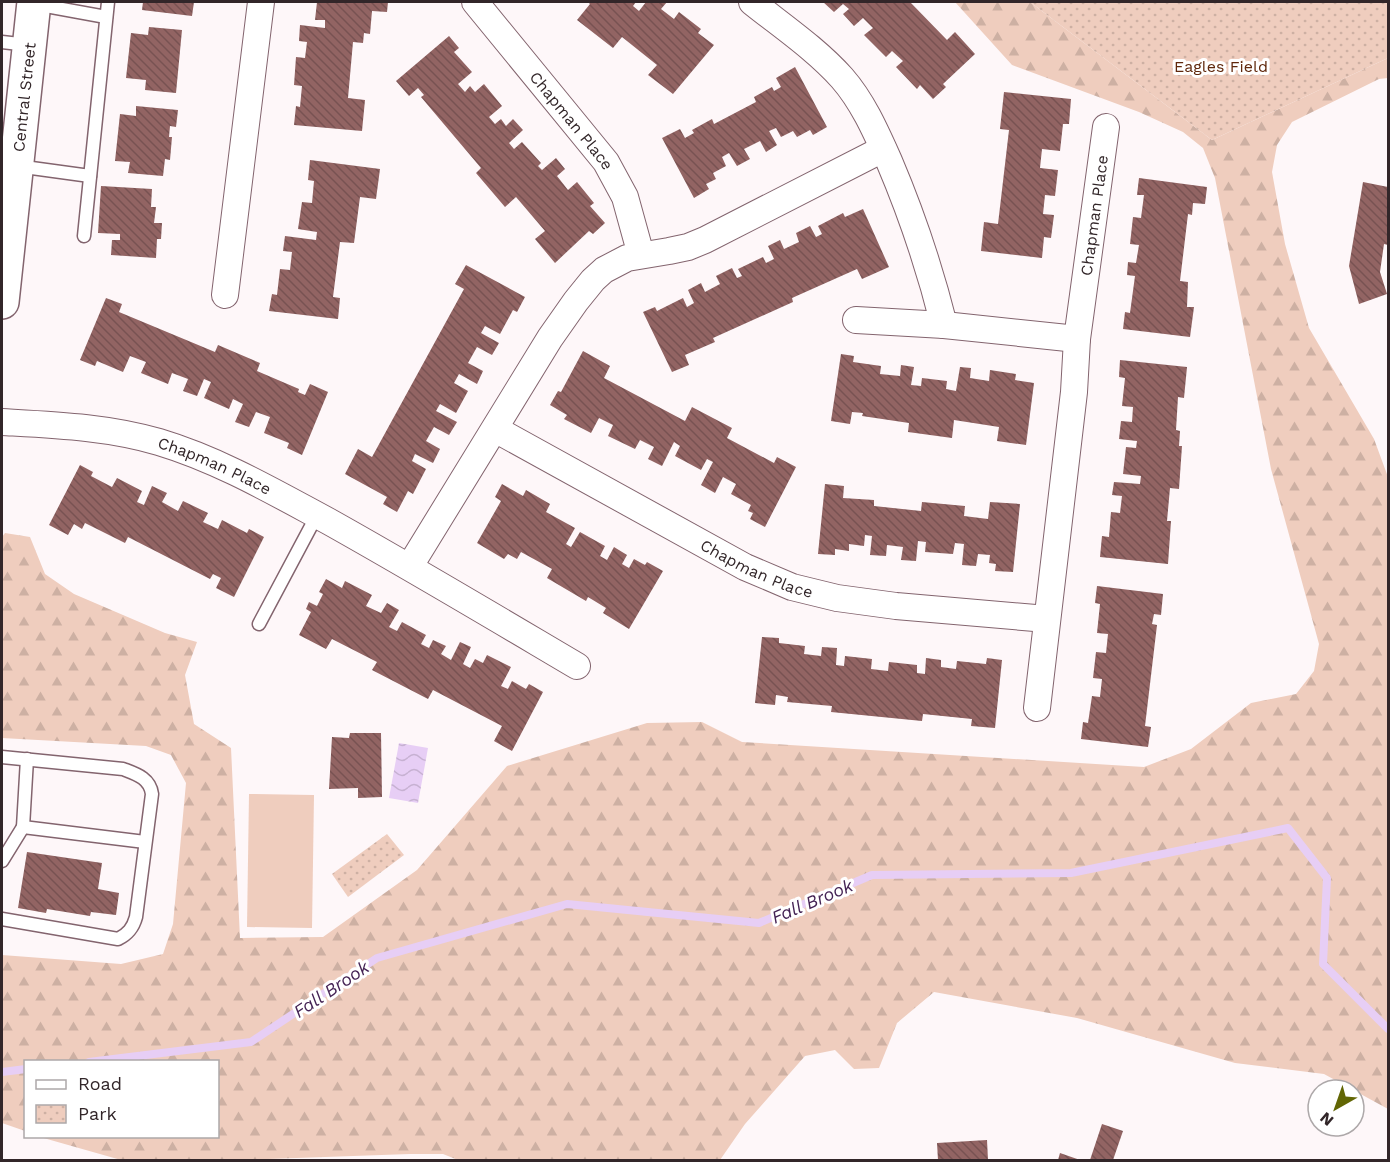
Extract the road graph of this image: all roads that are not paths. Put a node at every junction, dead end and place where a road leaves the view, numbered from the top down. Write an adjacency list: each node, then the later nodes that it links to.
1 (108, 2): 6 (lane)
2 (261, 2): 14 (street)
3 (476, 2): 13 (street, Chapman Place)
4 (752, 2): 9 (street)
5 (34, 3): 6 (lane); 7 (main road, Central Street)
6 (106, 17): 11 (lane)
7 (15, 44): 10 (main road, Central Street)
8 (1106, 127): 18 (street, Chapman Place)
9 (883, 149): 13 (street); 17 (street)
10 (11, 172): 11 (lane); 15 (main road, Central Street)
11 (90, 177): 12 (lane)
12 (84, 236)
13 (642, 255): 20 (street)
14 (225, 295)
15 (2, 302)
16 (856, 320): 17 (street)
17 (944, 325): 18 (street)
18 (1077, 339): 23 (street, Chapman Place)
19 (2, 422): 21 (street, Chapman Place)
20 (495, 429): 22 (street); 23 (street, Chapman Place)
21 (317, 515): 22 (street, Chapman Place); 24 (lane)
22 (410, 567): 25 (street, Chapman Place)
23 (1047, 619): 26 (street, Chapman Place)
24 (259, 624)
25 (577, 666)
26 (1037, 708)
27 (2, 757): 28 (lane)
28 (27, 759): 29 (lane); 30 (lane)
29 (23, 827): 30 (lane); 31 (lane)
30 (145, 843): 32 (lane)
31 (2, 861)
32 (2, 920)

